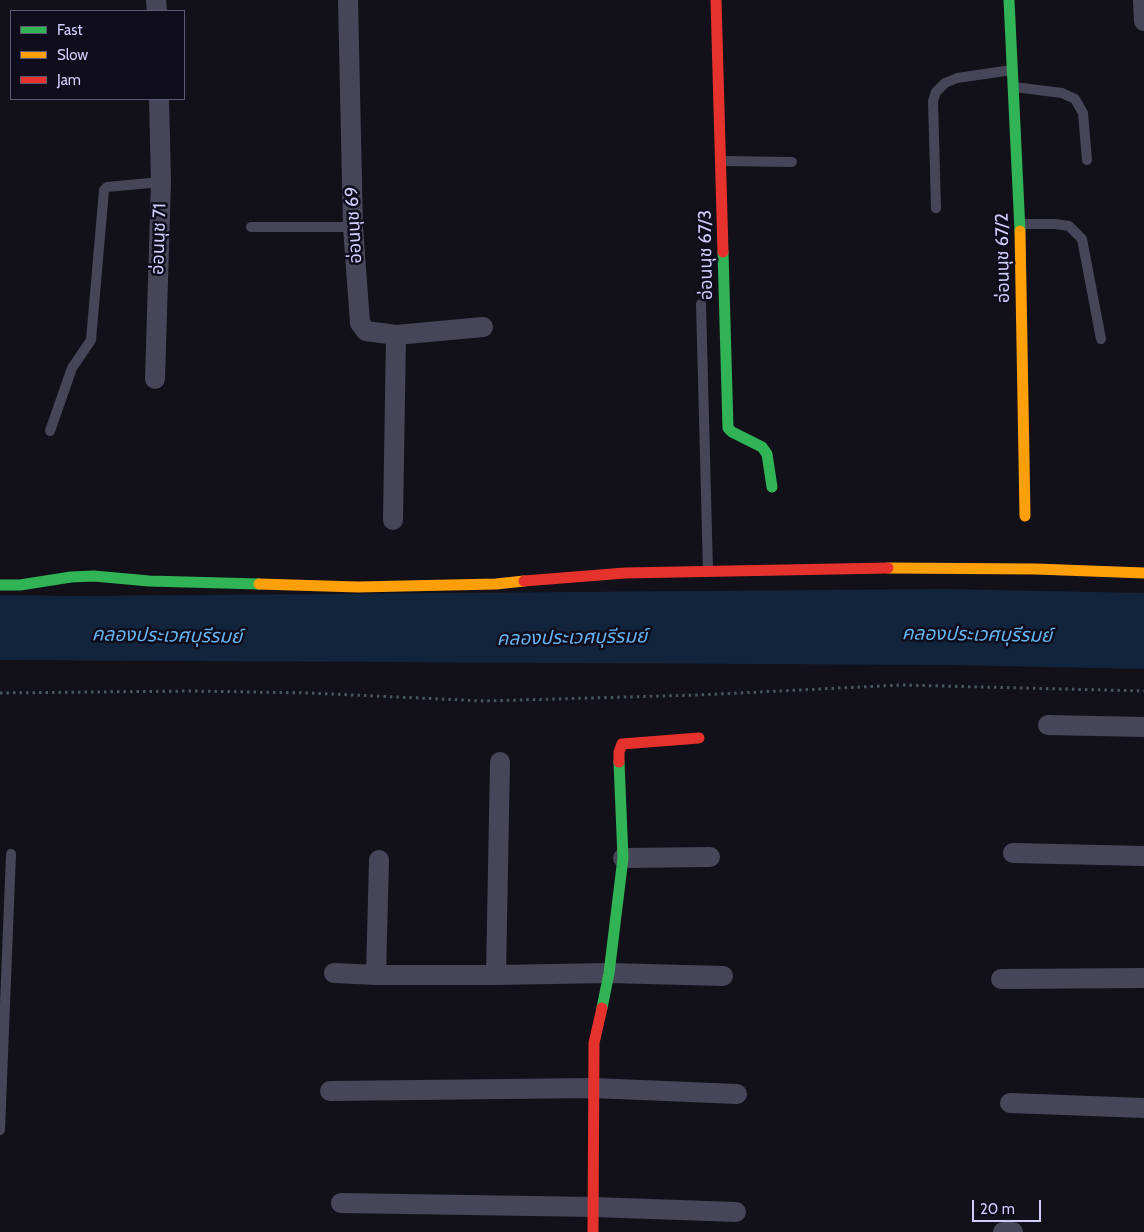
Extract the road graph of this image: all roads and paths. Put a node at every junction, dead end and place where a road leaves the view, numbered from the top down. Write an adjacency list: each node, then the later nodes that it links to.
1 (348, 0): 16 (street, อ่อนนุช 69)
2 (716, 0): 10 (street, อ่อนนุช 67/3)
3 (1010, 0): 6 (street, อ่อนนุช 67/2)
4 (1143, 0): 5 (street)
5 (1144, 21)
6 (1013, 70): 7 (street, อ่อนนุช 67/2); 13 (lane)
7 (1013, 86): 9 (lane); 14 (street, อ่อนนุช 67/2)
8 (159, 100): 12 (street, อ่อนนุช 71)
9 (1087, 160)
10 (721, 161): 11 (lane); 23 (street, อ่อนนุช 67/3)
11 (792, 162)
12 (160, 182): 21 (street, อ่อนนุช 71); 22 (lane)
13 (936, 208)
14 (1020, 224): 20 (lane); 24 (street, อ่อนนุช 67/2)
15 (251, 227): 16 (lane)
16 (353, 227): 19 (street, อ่อนนุช 69)
17 (701, 304): 26 (lane)
18 (483, 327): 19 (street, อ่อนนุช 69)
19 (396, 335): 25 (street)
20 (1101, 339)
21 (155, 379)
22 (50, 431)
23 (772, 487)
24 (1025, 516)
25 (393, 520)
26 (708, 572): 27 (street); 28 (street)
27 (1144, 573)
28 (0, 585)
29 (1144, 691): 30 (path)
30 (0, 693)
31 (1048, 724): 32 (street)
32 (1144, 727)
33 (699, 738): 39 (street)
34 (500, 762): 44 (street)
35 (1013, 853): 37 (street)
36 (11, 854): 53 (lane)
37 (1144, 856)
38 (710, 857): 39 (street)
39 (623, 858): 42 (street)
40 (379, 860): 43 (street)
41 (334, 973): 43 (street)
42 (609, 973): 44 (street); 45 (street); 48 (street)
43 (376, 975): 44 (street)
44 (496, 975)
45 (723, 976)
46 (1144, 978): 47 (street)
47 (1001, 979)
48 (593, 1088): 49 (street); 50 (street); 55 (street)
49 (330, 1091)
50 (737, 1094)
51 (1010, 1103): 52 (street)
52 (1144, 1108)
53 (0, 1130)
54 (341, 1204): 55 (street)
55 (594, 1207): 56 (street); 57 (street)
56 (736, 1212)
57 (593, 1232)
58 (1003, 1232): 59 (street)
59 (1013, 1232)

